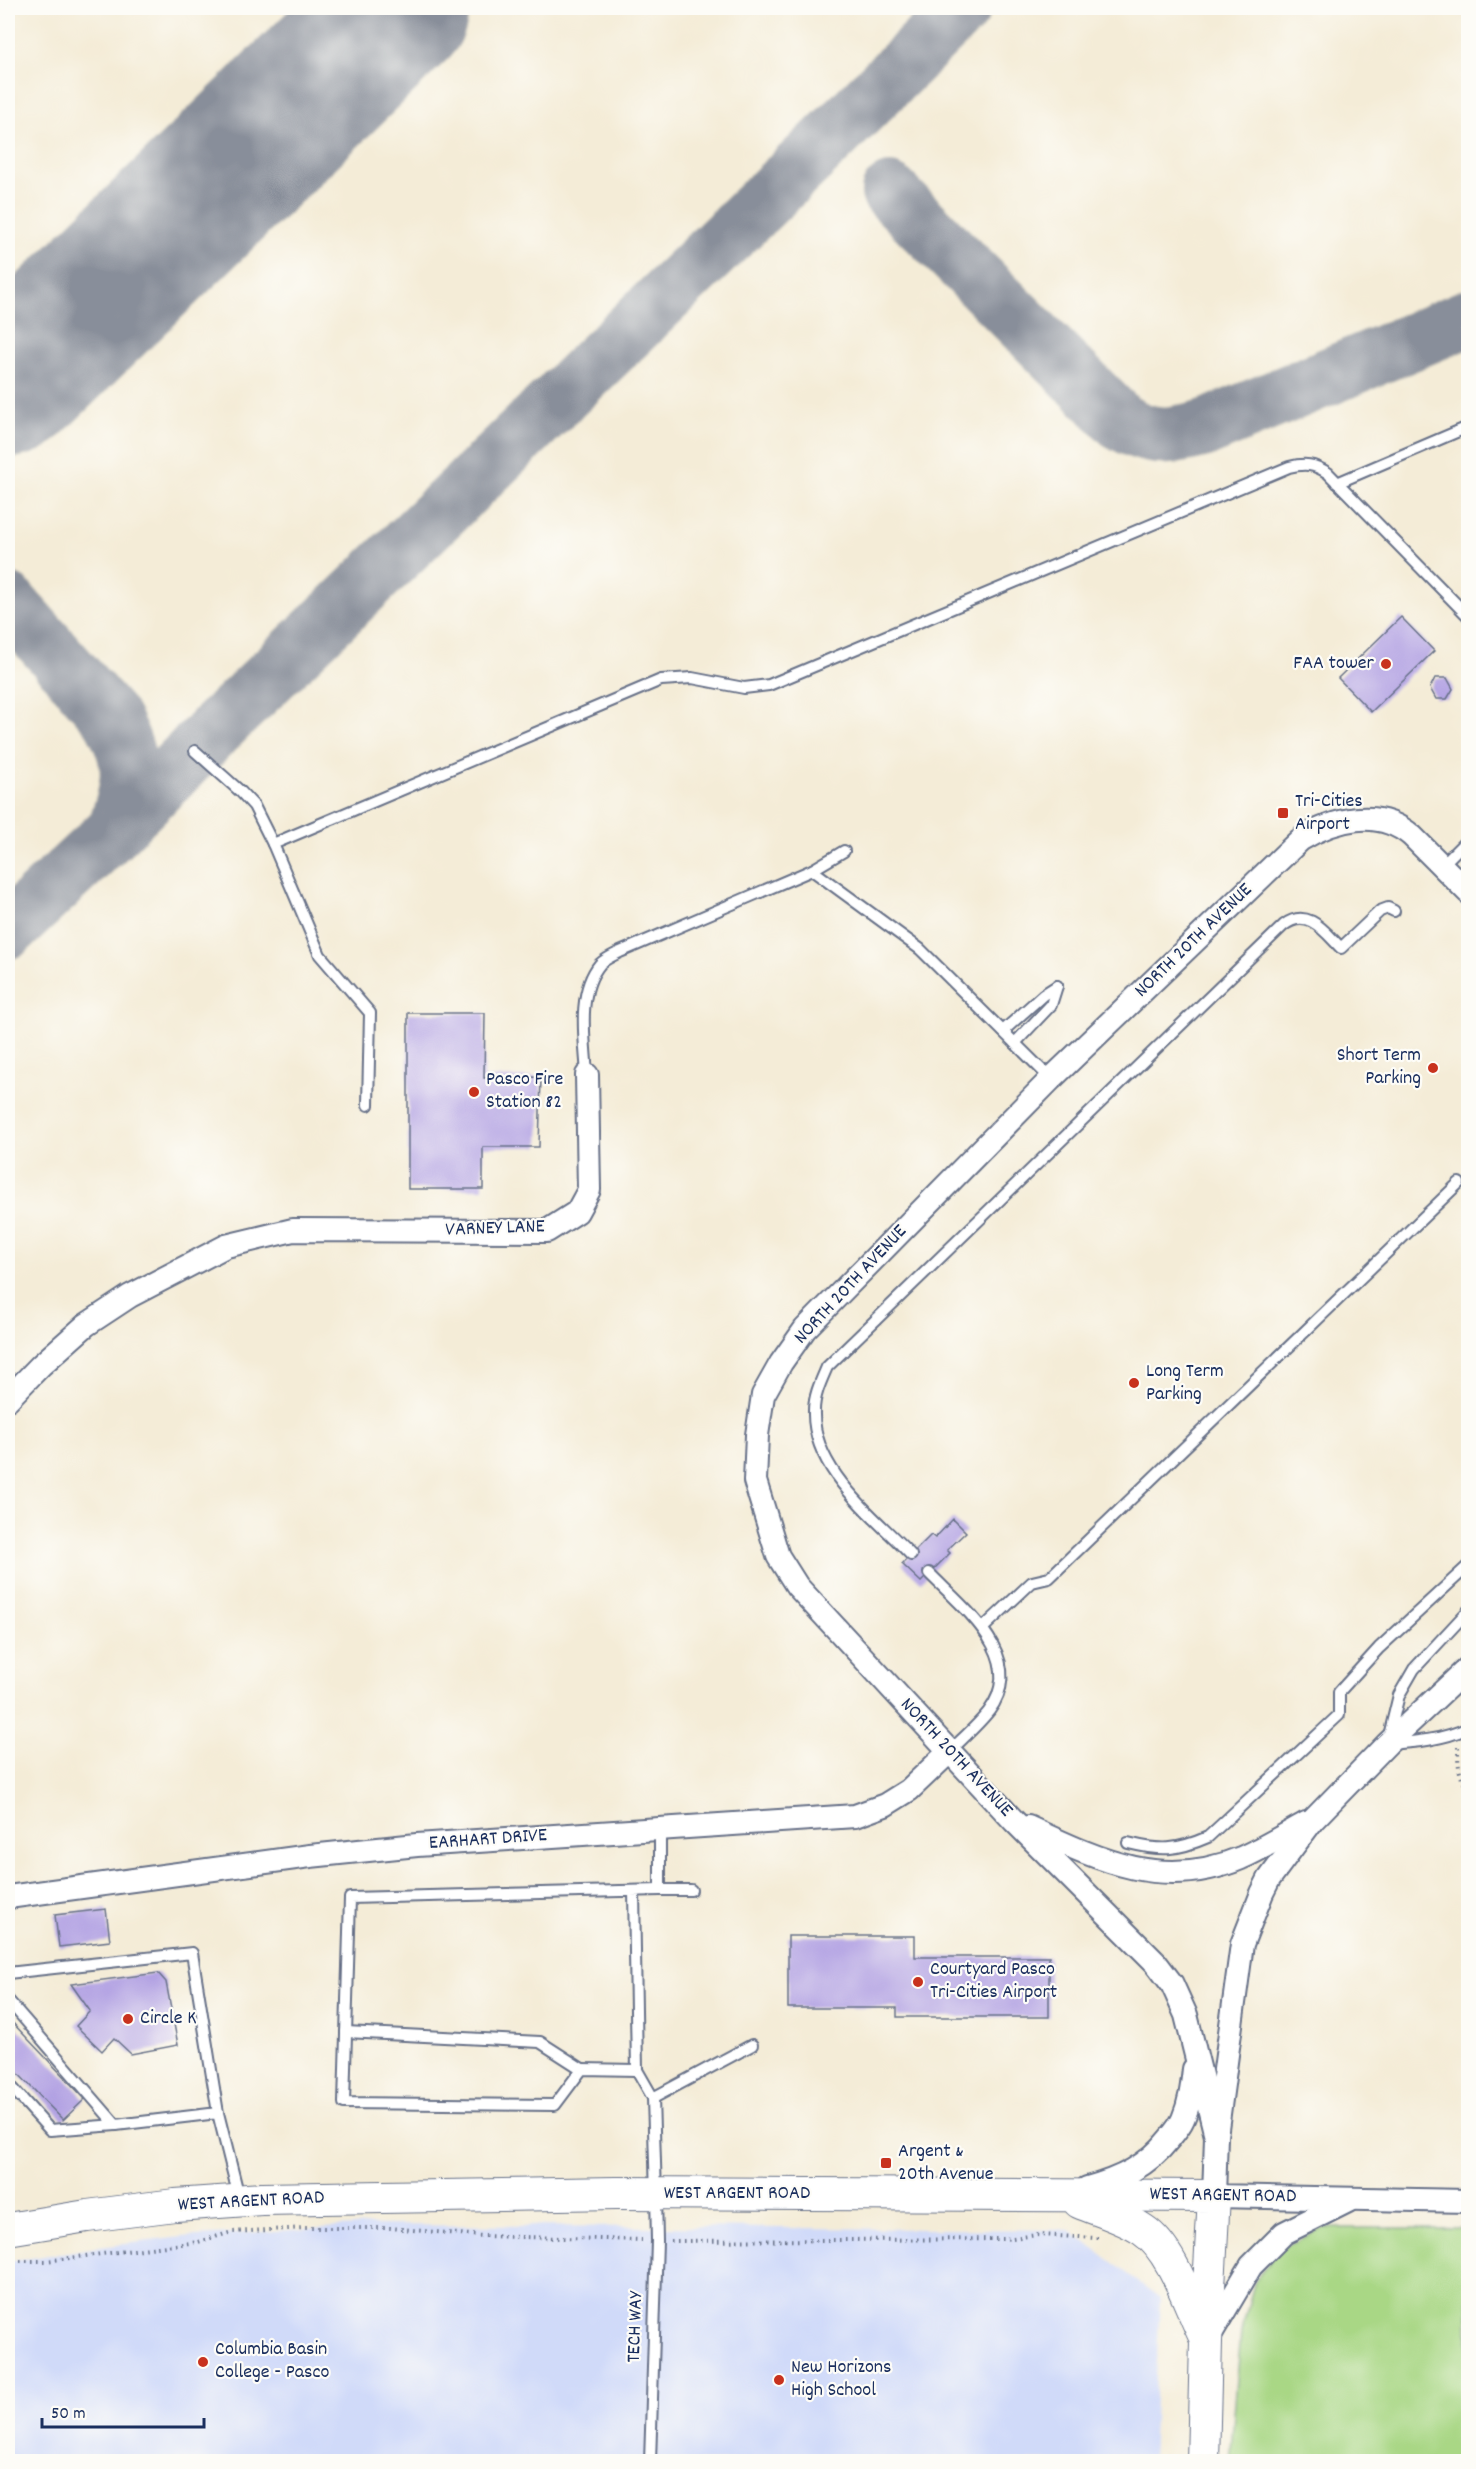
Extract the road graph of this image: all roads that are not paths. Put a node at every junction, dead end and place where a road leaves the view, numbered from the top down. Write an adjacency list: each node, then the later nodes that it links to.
1 (1468, 427): 2 (lane)
2 (1337, 483): 3 (lane); 6 (lane)
3 (1468, 616)
4 (195, 751): 6 (lane)
5 (1468, 839): 8 (lane)
6 (273, 844): 16 (lane)
7 (844, 851): 9 (lane, VARNEY LANE)
8 (1442, 865): 10 (street, NORTH 20TH AVENUE); 15 (street, NORTH 20TH AVENUE)
9 (812, 870): 12 (lane); 14 (lane, VARNEY LANE)
10 (1468, 892)
11 (1394, 911): 19 (lane)
12 (1003, 1031): 13 (lane); 13 (lane)
13 (1015, 1043): 15 (lane)
14 (587, 1075): 18 (street, VARNEY LANE)
15 (1051, 1079): 27 (street, NORTH 20TH AVENUE)
16 (368, 1105)
17 (1459, 1183): 23 (lane)
18 (8, 1399)
19 (911, 1555)
20 (1468, 1566): 31 (lane)
21 (929, 1573): 23 (lane)
22 (1468, 1611): 26 (lane)
23 (983, 1628): 27 (lane)
24 (1468, 1668): 26 (street, NORTH 20TH AVENUE)
25 (1468, 1728): 26 (lane)
26 (1387, 1744): 28 (street, NORTH 20TH AVENUE)
27 (950, 1751): 29 (street, NORTH 20TH AVENUE); 30 (street, EARHART DRIVE)
28 (1313, 1820): 29 (street); 47 (street, NORTH 20TH AVENUE)
29 (1014, 1821): 40 (street, NORTH 20TH AVENUE)
30 (660, 1828): 32 (lane); 35 (street, EARHART DRIVE)
31 (1128, 1843)
32 (660, 1890): 33 (lane); 34 (lane)
33 (691, 1890)
34 (634, 1891): 38 (lane); 42 (lane)
35 (8, 1897)
36 (8, 1973): 45 (lane)
37 (8, 2000): 46 (lane)
38 (346, 2032): 41 (lane); 41 (lane)
39 (752, 2045): 44 (lane)
40 (1195, 2059): 47 (street, NORTH 20TH AVENUE); 49 (street)
41 (582, 2069): 42 (lane)
42 (637, 2070): 44 (lane)
43 (8, 2083): 46 (lane)
44 (653, 2098): 48 (lane, TECH WAY)
45 (218, 2113): 46 (lane); 53 (lane)
46 (116, 2125)
47 (1216, 2136): 50 (street, NORTH 20TH AVENUE)
48 (656, 2194): 49 (main road, WEST ARGENT ROAD); 53 (main road, WEST ARGENT ROAD); 56 (lane, TECH WAY)
49 (1061, 2195): 50 (main road, WEST ARGENT ROAD); 55 (main road)
50 (1214, 2196): 51 (street, WEST ARGENT ROAD); 55 (main road)
51 (1352, 2199): 52 (street, WEST ARGENT ROAD); 55 (street)
52 (1468, 2200)
53 (240, 2201): 54 (main road, WEST ARGENT ROAD)
54 (8, 2229)
55 (1206, 2341): 57 (main road)
56 (650, 2462)
57 (1203, 2462)

